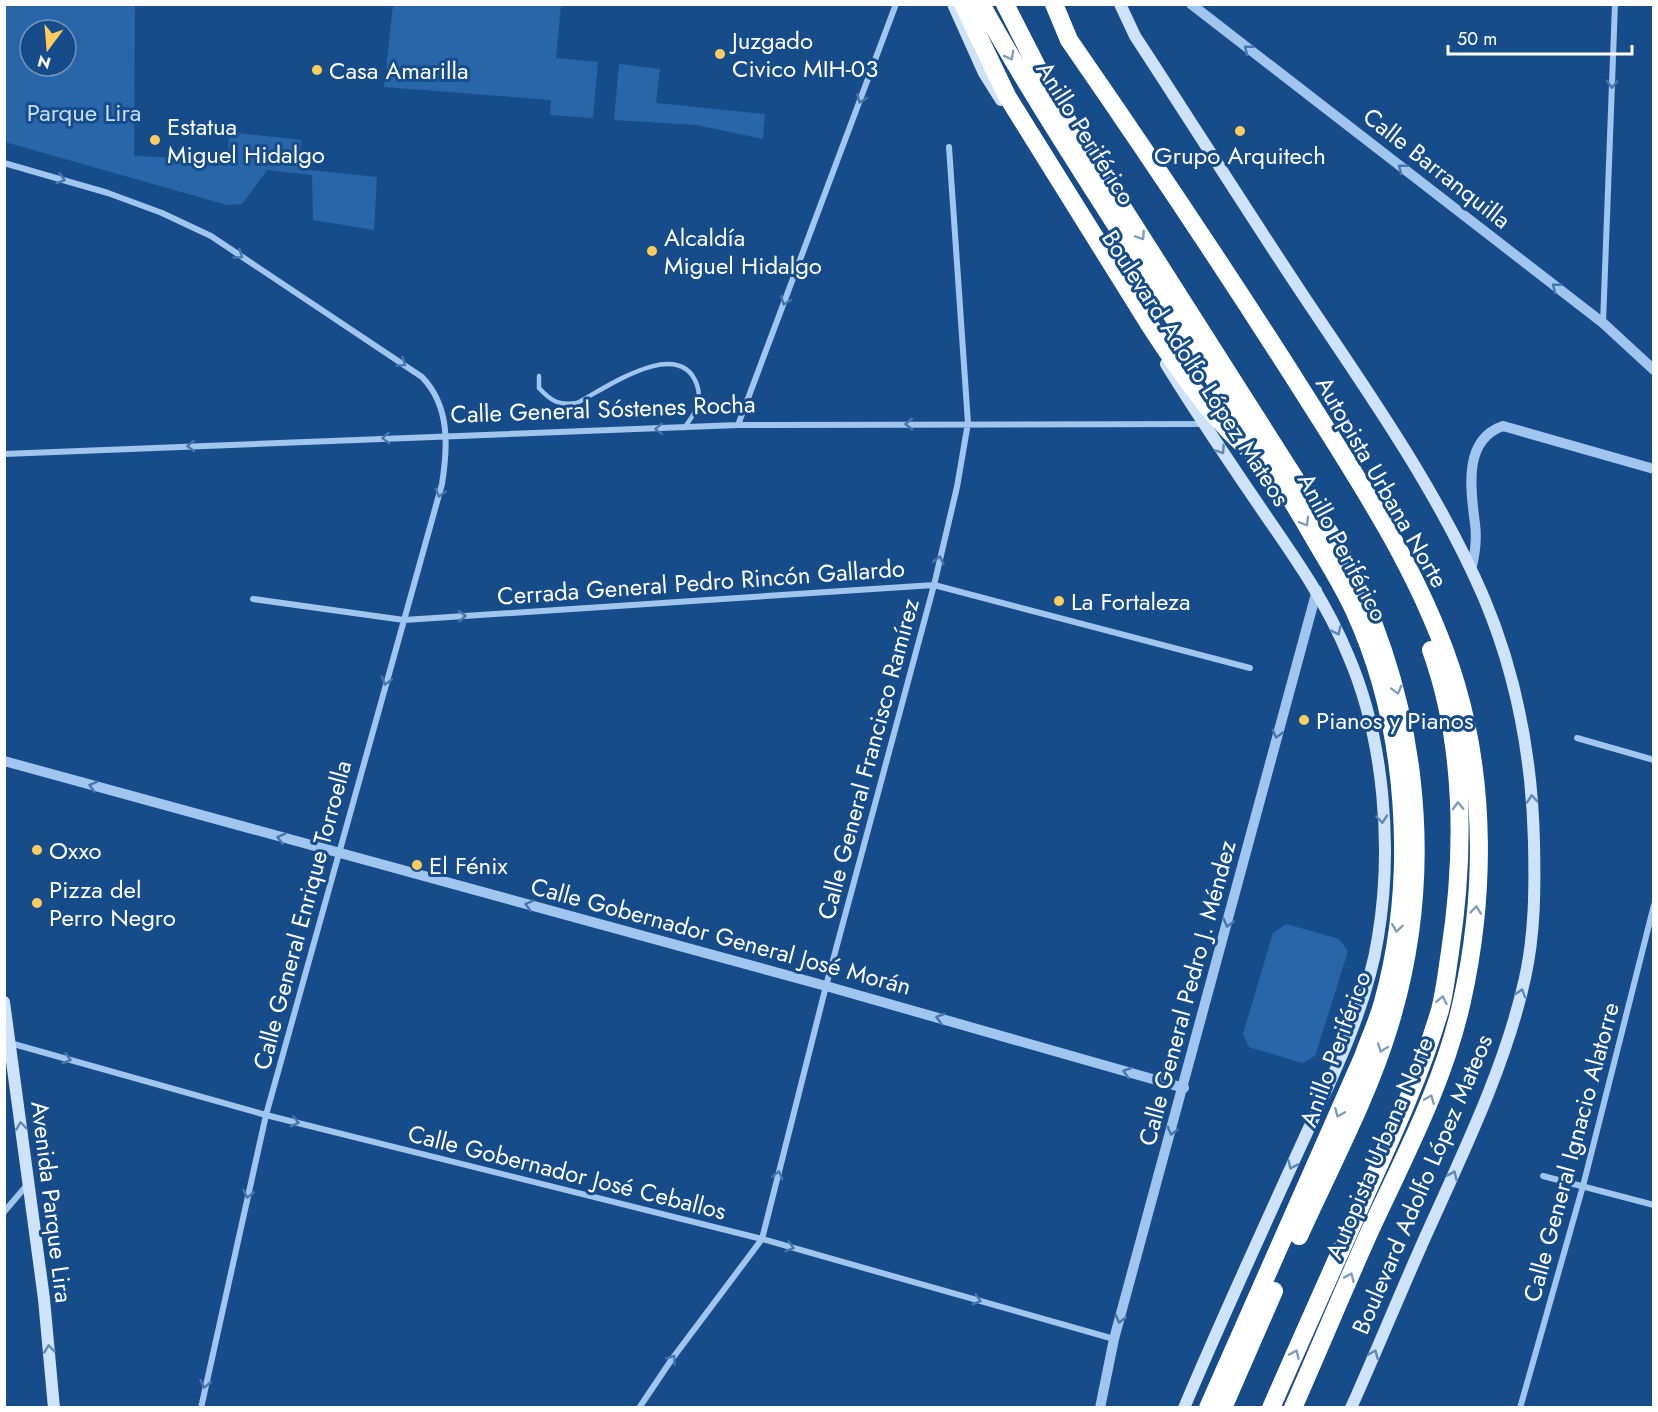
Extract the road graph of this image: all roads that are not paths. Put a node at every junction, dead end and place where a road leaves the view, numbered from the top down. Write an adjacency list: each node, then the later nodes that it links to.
1 (896, 4): 18 (street, one-way to 18)
2 (953, 4): 17 (main road, Boulevard Adolfo López Mateos)
3 (963, 4): 23 (highway, bridge)
4 (981, 4): 52 (highway, Anillo Periférico, one-way to 52)
5 (1005, 4): 23 (highway, Autopista Urbana Norte, one-way to 23)
6 (1048, 4): 54 (highway, Anillo Periférico, one-way to 6)
7 (1054, 4): 55 (highway, Autopista Urbana Norte, one-way to 7)
8 (1120, 4): 24 (main road, Boulevard Adolfo López Mateos)
9 (1191, 4): 13 (street, Calle Barranquilla, one-way to 9)
10 (1615, 4): 13 (street, one-way to 13)
11 (949, 147): 16 (street, Calle General Francisco Ramírez)
12 (4, 163): 20 (street, Calle General Enrique Torroella, one-way to 20)
13 (1603, 323): 14 (street, Calle Barranquilla)
14 (1653, 370)
15 (539, 376): 19 (lane)
16 (968, 423): 17 (street, Calle General Sóstenes Rocha); 18 (street, Calle General Sóstenes Rocha, one-way to 18); 25 (street, Calle General Francisco Ramírez, one-way to 16)
17 (1203, 424): 26 (main road, Boulevard Adolfo López Mateos, one-way to 26)
18 (738, 425): 19 (street, Calle General Sóstenes Rocha)
19 (684, 428): 20 (street, Calle General Sóstenes Rocha, one-way to 20)
20 (444, 435): 21 (street, Calle General Sóstenes Rocha, one-way to 21); 28 (street, Calle General Enrique Torroella, one-way to 28)
21 (4, 454)
22 (1653, 468): 24 (street)
23 (1300, 487): 53 (highway, Autopista Urbana Norte, one-way to 53)
24 (1471, 570): 56 (main road, Boulevard Adolfo López Mateos, one-way to 24)
25 (934, 585): 28 (street, Cerrada General Pedro Rincón Gallardo, one-way to 25); 29 (street, Cerrada General Pedro Rincón Gallardo); 35 (street, Calle General Francisco Ramírez)
26 (1317, 590): 38 (street, Calle General Pedro J. Méndez, one-way to 38); 51 (main road, Boulevard Adolfo López Mateos, one-way to 51)
27 (253, 599): 28 (street, Cerrada General Pedro Rincón Gallardo)
28 (404, 620): 33 (street, Calle General Enrique Torroella, one-way to 33)
29 (1250, 668)
30 (1577, 738): 31 (street)
31 (1653, 760)
32 (4, 761): 33 (street, Calle Gobernador General José Morán, one-way to 32)
33 (338, 854): 35 (street, Calle Gobernador General José Morán, one-way to 33); 39 (street, Calle General Enrique Torroella)
34 (1653, 905): 42 (street, Calle General Ignacio Alatorre)
35 (826, 986): 38 (street, Calle Gobernador General José Morán, one-way to 35); 45 (street, Calle General Francisco Ramírez, one-way to 35)
36 (4, 1002): 37 (main road, Avenida Parque Lira)
37 (10, 1043): 39 (street, Calle Gobernador José Ceballos, one-way to 39); 41 (main road, Avenida Parque Lira, one-way to 37)
38 (1184, 1088): 46 (street, Calle General Pedro J. Méndez, one-way to 46)
39 (266, 1115): 45 (street, Calle Gobernador José Ceballos, one-way to 45); 48 (street, Calle General Enrique Torroella, one-way to 48)
40 (1543, 1176): 42 (street)
41 (28, 1184): 44 (street); 47 (main road, Avenida Parque Lira, one-way to 41)
42 (1582, 1186): 43 (street); 57 (street, Calle General Ignacio Alatorre)
43 (1653, 1205)
44 (4, 1212)
45 (762, 1239): 46 (street, Calle Gobernador José Ceballos, one-way to 46); 49 (street, Calle General Francisco Ramírez, one-way to 45)
46 (1114, 1339): 50 (street, Calle General Pedro J. Méndez)
47 (54, 1407)
48 (201, 1407)
49 (639, 1407)
50 (1101, 1407)
51 (1184, 1407)
52 (1208, 1407)
53 (1223, 1407)
54 (1271, 1407)
55 (1293, 1407)
56 (1351, 1407)
57 (1520, 1407)

